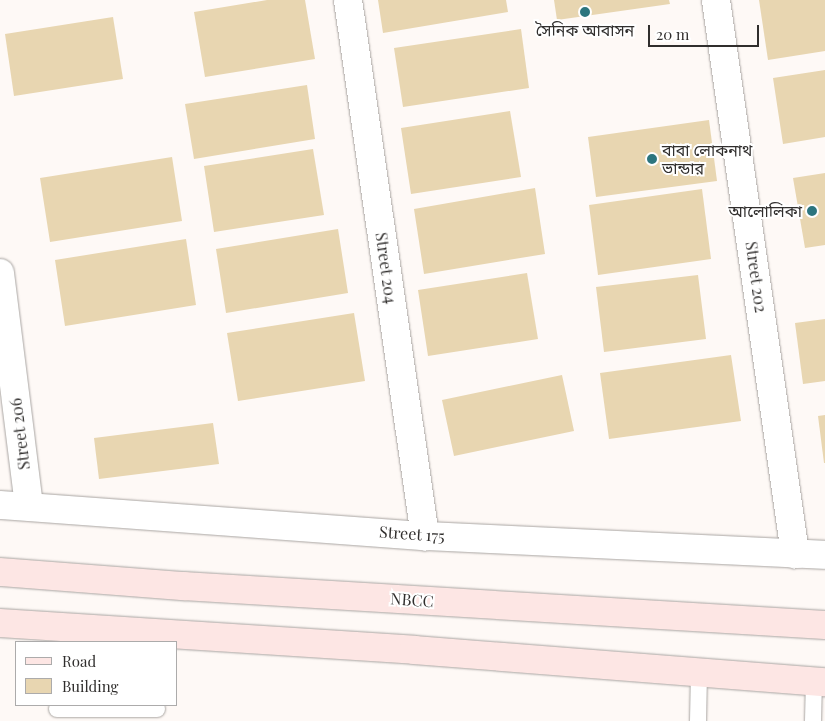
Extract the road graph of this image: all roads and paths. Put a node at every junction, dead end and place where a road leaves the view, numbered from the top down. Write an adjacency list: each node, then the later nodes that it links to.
1 (348, 0): 6 (street, Street 204)
2 (716, 0): 7 (street, Street 202)
3 (0, 273): 5 (street, Street 206)
4 (0, 505): 5 (street, Street 175)
5 (29, 506): 6 (street, Street 175)
6 (425, 536): 7 (street, Street 175)
7 (795, 554): 8 (street, Street 175)
8 (825, 555)
9 (0, 572): 11 (street, NBCC)
10 (0, 623): 12 (street)
11 (825, 626)
12 (58, 634): 13 (street)
13 (157, 637): 14 (street)
14 (699, 672): 15 (street); 18 (lane)
15 (820, 681): 19 (lane)
16 (57, 711): 17 (lane)
17 (157, 711)
18 (698, 721)
19 (813, 721)

